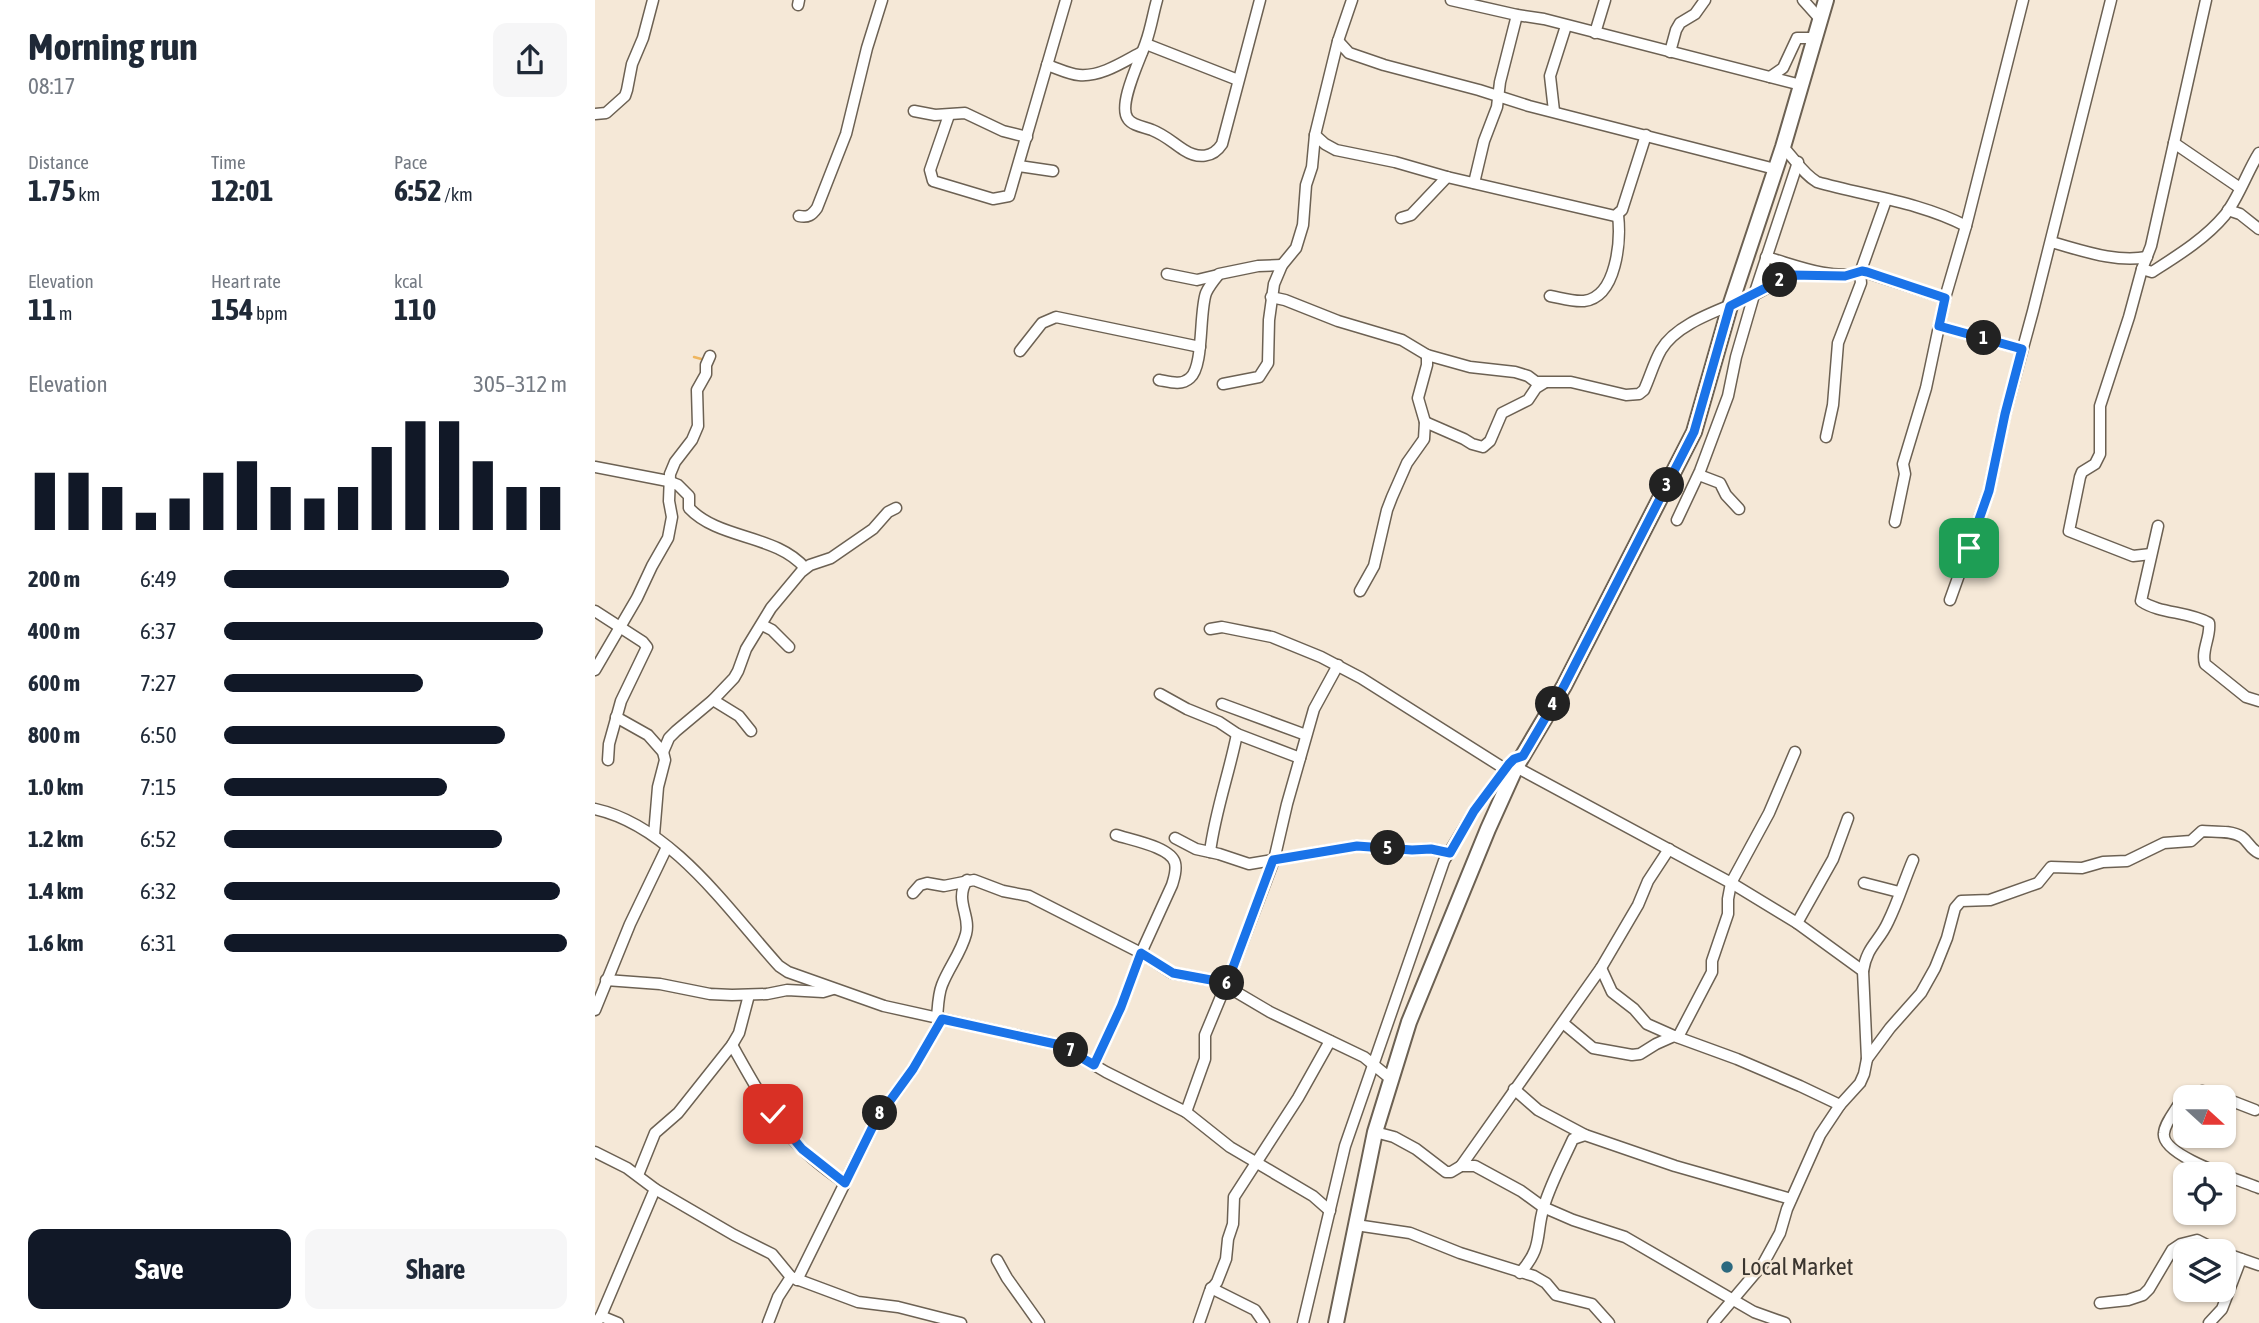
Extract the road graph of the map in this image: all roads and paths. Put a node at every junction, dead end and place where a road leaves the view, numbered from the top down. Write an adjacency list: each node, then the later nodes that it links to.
1 (653, 0): 30 (street)
2 (882, 0): 48 (street)
3 (1066, 0): 23 (street)
4 (1157, 0): 21 (street)
5 (1260, 0): 25 (street)
6 (1352, 0): 20 (street)
7 (1605, 0): 18 (street)
8 (1705, 0): 22 (street)
9 (1803, 0): 16 (street)
10 (1826, 0): 16 (main road)
11 (2023, 0): 50 (street)
12 (2111, 0): 52 (street)
13 (2206, 0): 35 (street)
14 (1458, 1): 15 (street)
15 (1517, 15): 17 (street); 27 (street)
16 (1820, 19): 19 (main road)
17 (1566, 26): 18 (street); 29 (street)
18 (1595, 33): 22 (street)
19 (1815, 38): 24 (street); 26 (main road)
20 (1338, 41): 27 (street); 32 (street)
21 (1144, 48): 23 (street); 25 (street); 25 (street)
22 (1670, 52): 24 (street)
23 (1047, 65): 34 (street)
24 (1770, 77): 26 (street)
25 (1238, 80)
26 (1801, 85): 36 (main road)
27 (1497, 96): 29 (street); 43 (street)
28 (914, 111): 31 (street)
29 (1554, 111): 33 (street)
30 (595, 114)
31 (949, 115): 34 (street); 39 (street)
32 (1315, 135): 42 (street); 55 (street)
33 (1646, 135): 40 (street); 47 (street)
34 (1027, 137): 39 (street)
35 (2173, 143): 44 (street); 54 (street)
36 (1783, 147): 38 (street); 40 (main road)
37 (2259, 153): 44 (street)
38 (1798, 162): 45 (street); 53 (street)
39 (1019, 166): 41 (street)
40 (1775, 169): 65 (main road)
41 (1053, 171)
42 (1447, 177): 43 (street); 49 (street)
43 (1474, 183): 47 (street)
44 (2240, 188): 46 (street)
45 (1886, 200): 50 (street); 57 (street)
46 (2228, 210): 51 (street); 56 (street)
47 (1618, 215): 61 (street)
48 (799, 216)
49 (1401, 218)
50 (1966, 226): 64 (street)
51 (2259, 229)
52 (2051, 242): 54 (street); 68 (street)
53 (1766, 257): 60 (street); 62 (street)
54 (2147, 257): 56 (street)
55 (1282, 265): 59 (street); 63 (street)
56 (2142, 269): 85 (street)
57 (1861, 272): 60 (street); 64 (street); 76 (street)
58 (1167, 274): 59 (street)
59 (1219, 274): 67 (street)
60 (1834, 275): 62 (street)
61 (1551, 296)
62 (1754, 296): 65 (street); 78 (street)
63 (1271, 298): 70 (street); 74 (street)
64 (1945, 298): 66 (street)
65 (1730, 306): 73 (street); 108 (main road)
66 (1939, 326): 68 (street); 83 (street)
67 (1200, 347): 69 (street); 72 (street)
68 (2022, 349): 88 (street)
69 (1020, 351)
70 (1427, 355): 73 (street); 75 (street)
71 (708, 360): 79 (street)
72 (1159, 380)
73 (1545, 383): 75 (street)
74 (1223, 384)
75 (1425, 422): 87 (street)
76 (1826, 437)
77 (595, 467): 79 (street)
78 (1699, 474): 81 (street); 82 (street)
79 (668, 481): 86 (street); 91 (street)
80 (896, 508): 86 (street)
81 (1739, 509)
82 (1677, 520)
83 (1895, 522)
84 (2158, 526): 85 (street)
85 (2151, 554): 98 (street)
86 (805, 568): 90 (street)
87 (1360, 591)
88 (1950, 600)
89 (595, 611): 91 (street)
90 (762, 625): 93 (street); 97 (street)
91 (620, 627): 95 (street); 100 (street)
92 (1210, 629): 94 (street)
93 (789, 648)
94 (1338, 665): 103 (street); 108 (street)
95 (595, 670)
96 (1160, 694): 102 (street)
97 (713, 700): 101 (street); 104 (street)
98 (2259, 701)
99 (1222, 704): 103 (street)
100 (616, 717): 104 (street); 107 (street)
101 (751, 732)
102 (1237, 734): 106 (street); 116 (street)
103 (1306, 735): 106 (street)
104 (663, 752): 111 (street)
105 (1795, 752): 122 (street)
106 (1300, 758): 119 (street)
107 (608, 760)
108 (1515, 764): 115 (street); 117 (street); 143 (main road)
109 (595, 809): 111 (street)
110 (1848, 818): 126 (street)
111 (654, 835): 114 (street)
112 (1116, 835): 127 (street)
113 (1175, 838): 116 (street)
114 (667, 847): 130 (street); 132 (street)
115 (1669, 849): 122 (street); 128 (street)
116 (1210, 852): 119 (street)
117 (1450, 853): 119 (street); 141 (street)
118 (2259, 853): 140 (street)
119 (1273, 860): 131 (street)
120 (1913, 860): 125 (street)
121 (967, 880): 124 (street); 127 (street); 135 (street)
122 (1731, 883): 126 (street); 137 (street)
123 (1864, 883): 125 (street)
124 (913, 892)
125 (1899, 892): 129 (street)
126 (1797, 923): 129 (street)
127 (1141, 953): 131 (street); 142 (street)
128 (1601, 968): 136 (street); 137 (street)
129 (1863, 971): 140 (street)
130 (605, 980): 133 (street); 134 (street)
131 (1226, 986): 138 (street); 148 (street)
132 (834, 989): 133 (street); 135 (street)
133 (749, 995): 139 (street)
134 (595, 1010)
135 (940, 1019): 142 (street); 156 (street)
136 (1563, 1023): 137 (street); 144 (street)
137 (1676, 1037): 146 (street)
138 (1330, 1041): 141 (street); 153 (street)
139 (732, 1045): 155 (street); 156 (street)
140 (1867, 1059): 146 (street)
141 (1375, 1064): 143 (street); 161 (street)
142 (1094, 1065): 148 (street)
143 (1391, 1079): 150 (main road)
144 (1514, 1089): 151 (street); 154 (street)
145 (2237, 1103): 147 (street)
146 (1840, 1105): 159 (street)
147 (2255, 1110)
148 (1187, 1112): 153 (street)
149 (2173, 1115): 157 (street)
150 (1375, 1132): 154 (street); 162 (main road)
151 (1585, 1135): 159 (street); 160 (street)
152 (595, 1152): 155 (street)
153 (1257, 1163): 161 (street); 170 (street)
154 (1461, 1166): 160 (street)
155 (638, 1175): 158 (street)
156 (845, 1183): 169 (street)
157 (2259, 1188)
158 (655, 1189): 169 (street); 173 (street)
159 (1791, 1199): 171 (street)
160 (1543, 1207): 168 (street); 171 (street)
161 (1330, 1211): 180 (street)
162 (1356, 1225): 168 (street); 181 (main road)
163 (2173, 1249): 172 (street)
164 (2236, 1257): 165 (street)
165 (2241, 1259): 167 (street); 185 (street)
166 (997, 1260): 177 (street)
167 (2259, 1265)
168 (1520, 1273): 182 (street)
169 (794, 1278): 175 (street); 176 (street)
170 (1211, 1288): 178 (street); 179 (street)
171 (1733, 1300): 183 (street); 184 (street)
172 (2100, 1303)
173 (599, 1320): 174 (street)
174 (618, 1323)
175 (768, 1323)
176 (961, 1323)
177 (1039, 1323)
178 (1199, 1323)
179 (1264, 1323)
180 (1303, 1323)
181 (1336, 1323)
182 (1609, 1323)
183 (1713, 1323)
184 (1785, 1323)
185 (2210, 1323)

